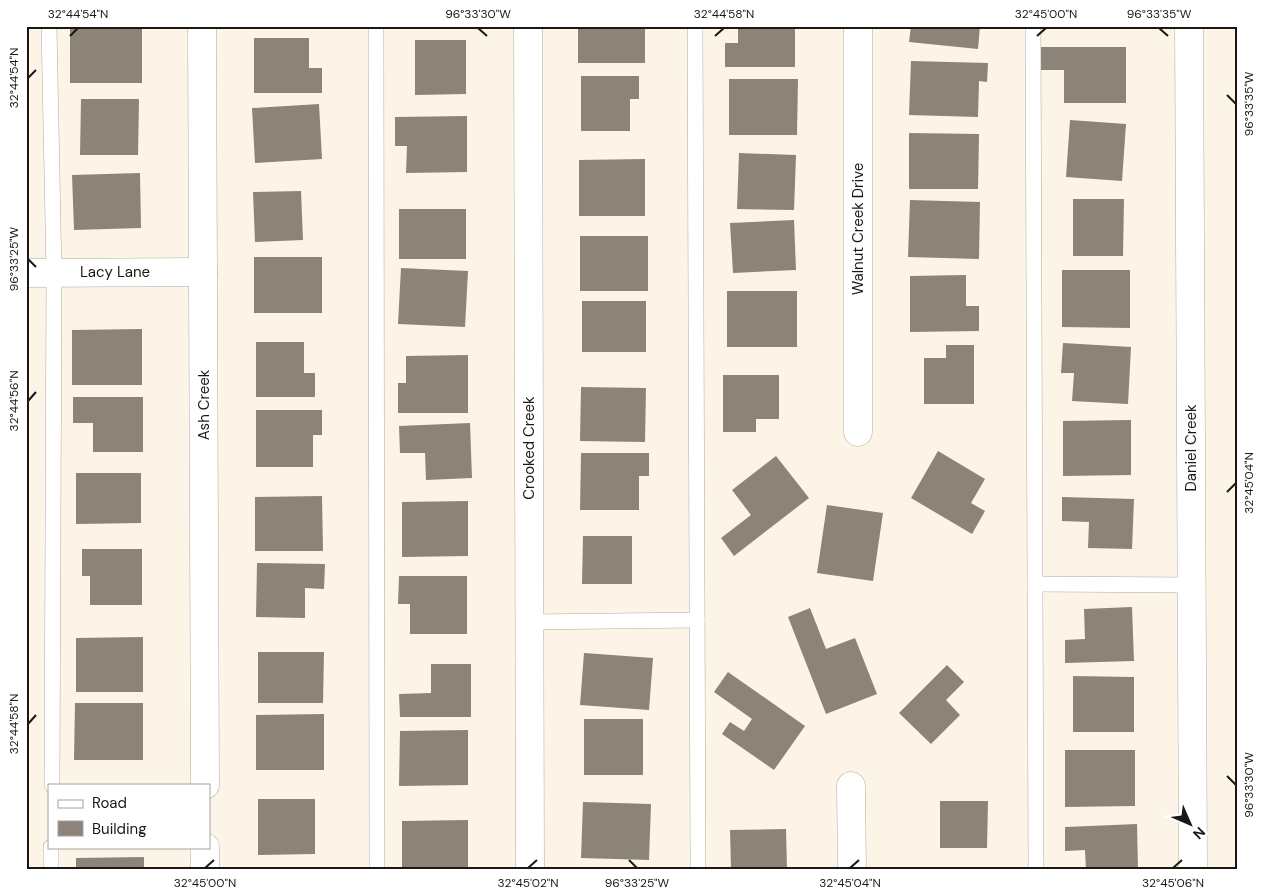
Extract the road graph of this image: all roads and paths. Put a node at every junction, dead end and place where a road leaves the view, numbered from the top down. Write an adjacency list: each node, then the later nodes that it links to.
1 (49, 26): 10 (lane)
2 (202, 26): 11 (street, Ash Creek)
3 (376, 26): 24 (lane)
4 (528, 26): 16 (street, Crooked Creek)
5 (694, 26): 15 (lane)
6 (858, 26): 12 (street, Walnut Creek Drive)
7 (1033, 26): 13 (lane)
8 (1189, 26): 14 (street, Daniel Creek)
9 (26, 272): 10 (street, Lacy Lane)
10 (54, 272): 11 (street, Lacy Lane); 17 (lane)
11 (203, 272): 18 (street, Ash Creek)
12 (858, 432)
13 (1035, 584): 14 (lane); 28 (lane)
14 (1191, 584): 29 (street, Daniel Creek)
15 (697, 620): 16 (lane); 26 (lane)
16 (529, 622): 25 (street, Crooked Creek)
17 (52, 784)
18 (205, 784)
19 (851, 786): 27 (street)
20 (51, 848): 22 (lane)
21 (205, 848): 23 (street)
22 (51, 870)
23 (205, 870)
24 (377, 870)
25 (530, 870)
26 (698, 870)
27 (852, 870)
28 (1036, 870)
29 (1192, 870)

